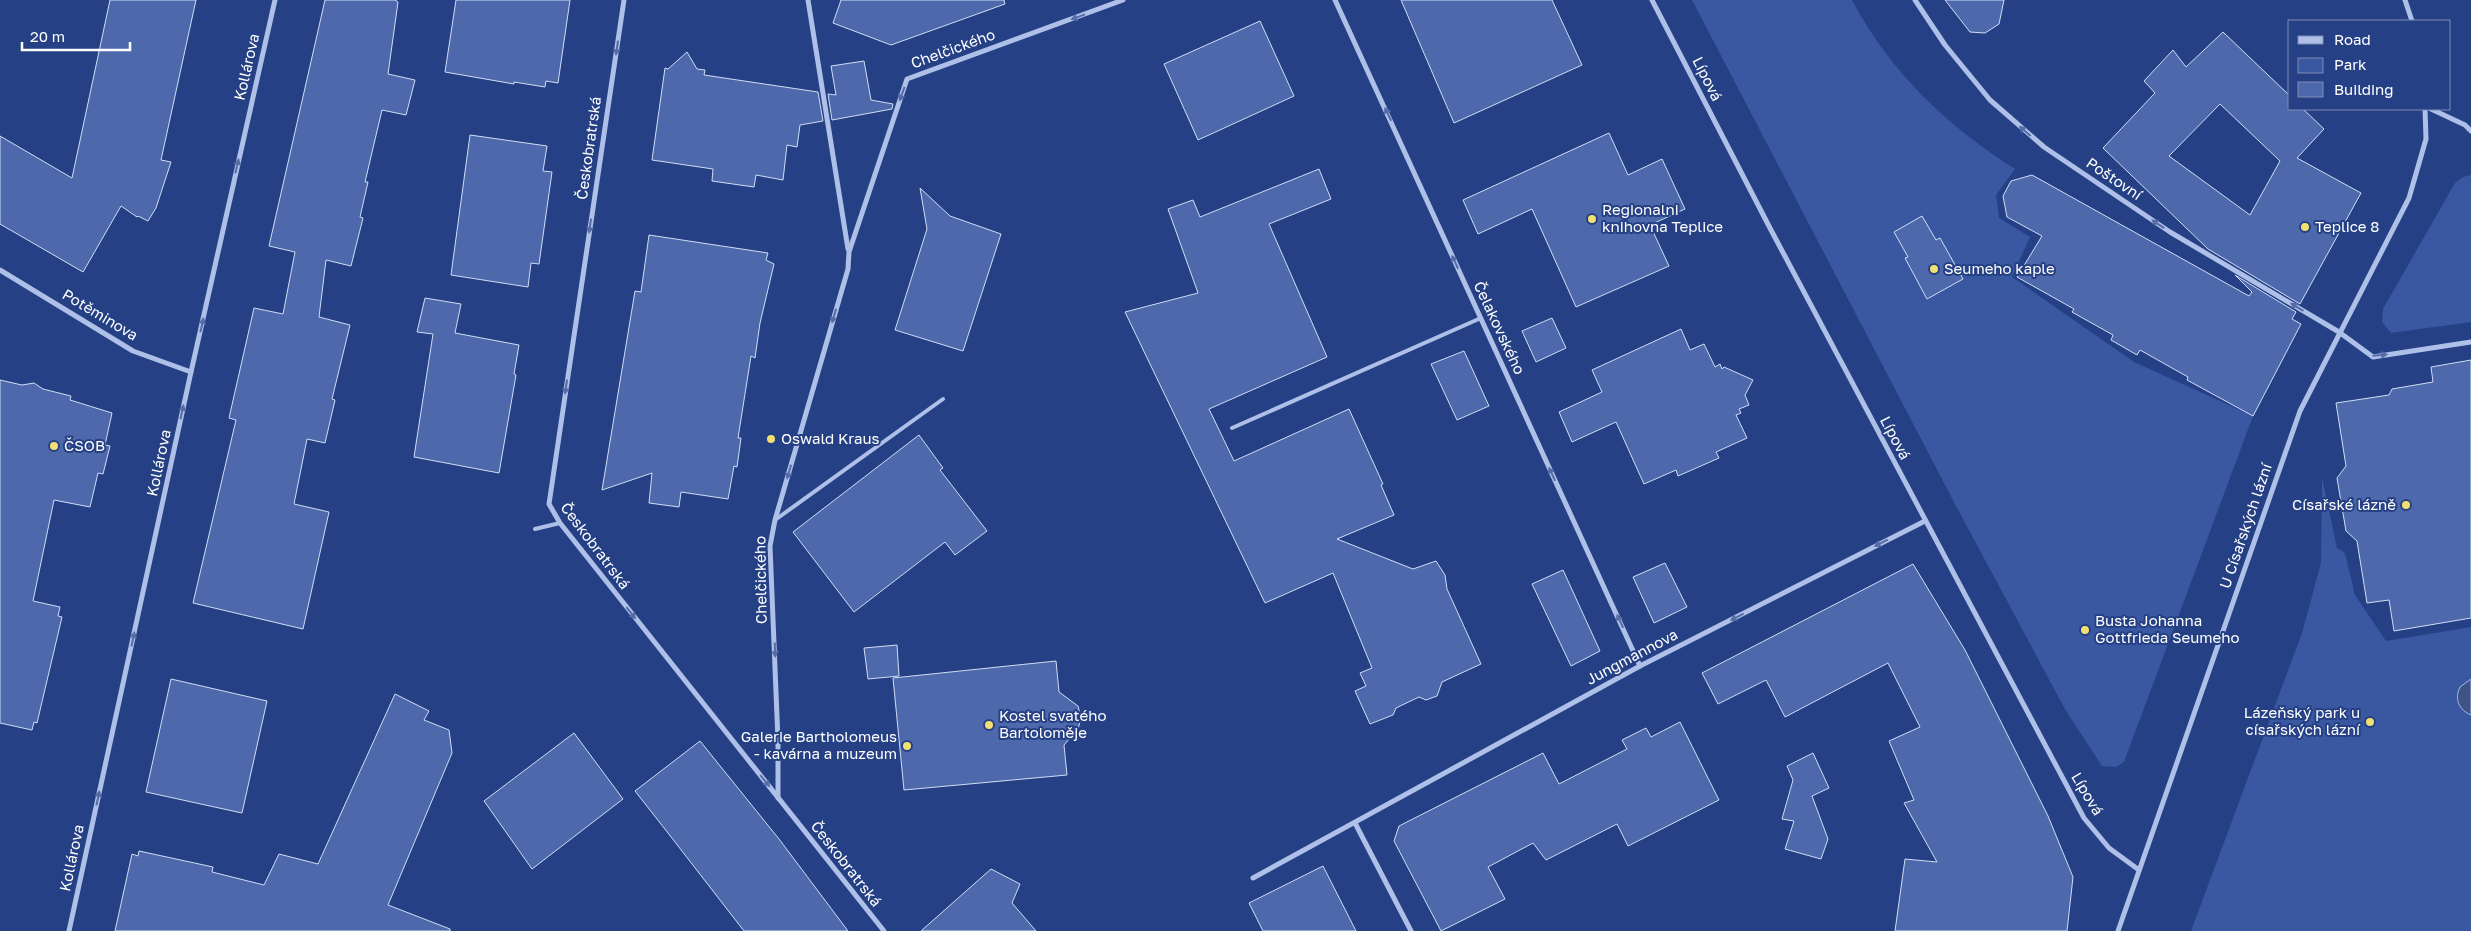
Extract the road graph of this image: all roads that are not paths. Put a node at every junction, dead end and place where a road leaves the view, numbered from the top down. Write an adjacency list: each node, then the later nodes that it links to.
1 (275, 0): 19 (street, Kollárova, one-way to 1)
2 (624, 0): 24 (street, Českobratrská, one-way to 24)
3 (808, 0): 13 (street, Chelčického)
4 (1123, 0): 13 (street, Chelčického, one-way to 13)
5 (1336, 0): 16 (street, Čelakovského, one-way to 5)
6 (1652, 0): 23 (street, Lípová)
7 (1914, 0): 17 (street, Poštovní, one-way to 7)
8 (2405, 0): 9 (street)
9 (2412, 20)
10 (2425, 110): 17 (street, U Císařských lázní)
11 (2434, 110): 12 (street)
12 (2471, 131)
13 (848, 252): 22 (street, Chelčického, one-way to 22)
14 (2, 272): 15 (street); 19 (street, Potěminova)
15 (0, 278)
16 (1481, 318): 21 (lane); 26 (street, Čelakovského, one-way to 16)
17 (2340, 332): 18 (street, Poštovní, one-way to 18); 29 (street, U Císařských lázní)
18 (2471, 342)
19 (191, 372): 31 (street, Kollárova, one-way to 19)
20 (943, 399): 22 (lane)
21 (1232, 428)
22 (775, 520): 27 (street, Chelčického, one-way to 27)
23 (1925, 521): 26 (street, Jungmannova, one-way to 26); 29 (street, Lípová)
24 (560, 523): 25 (lane); 27 (street, Českobratrská, one-way to 27)
25 (535, 530)
26 (1640, 666): 28 (street, Jungmannova)
27 (778, 798): 32 (street, Českobratrská)
28 (1355, 823): 30 (street, Jungmannova); 33 (street)
29 (2139, 870): 34 (street, U Císařských lázní)
30 (1252, 878)
31 (69, 931)
32 (884, 931)
33 (1411, 931)
34 (2118, 931)

